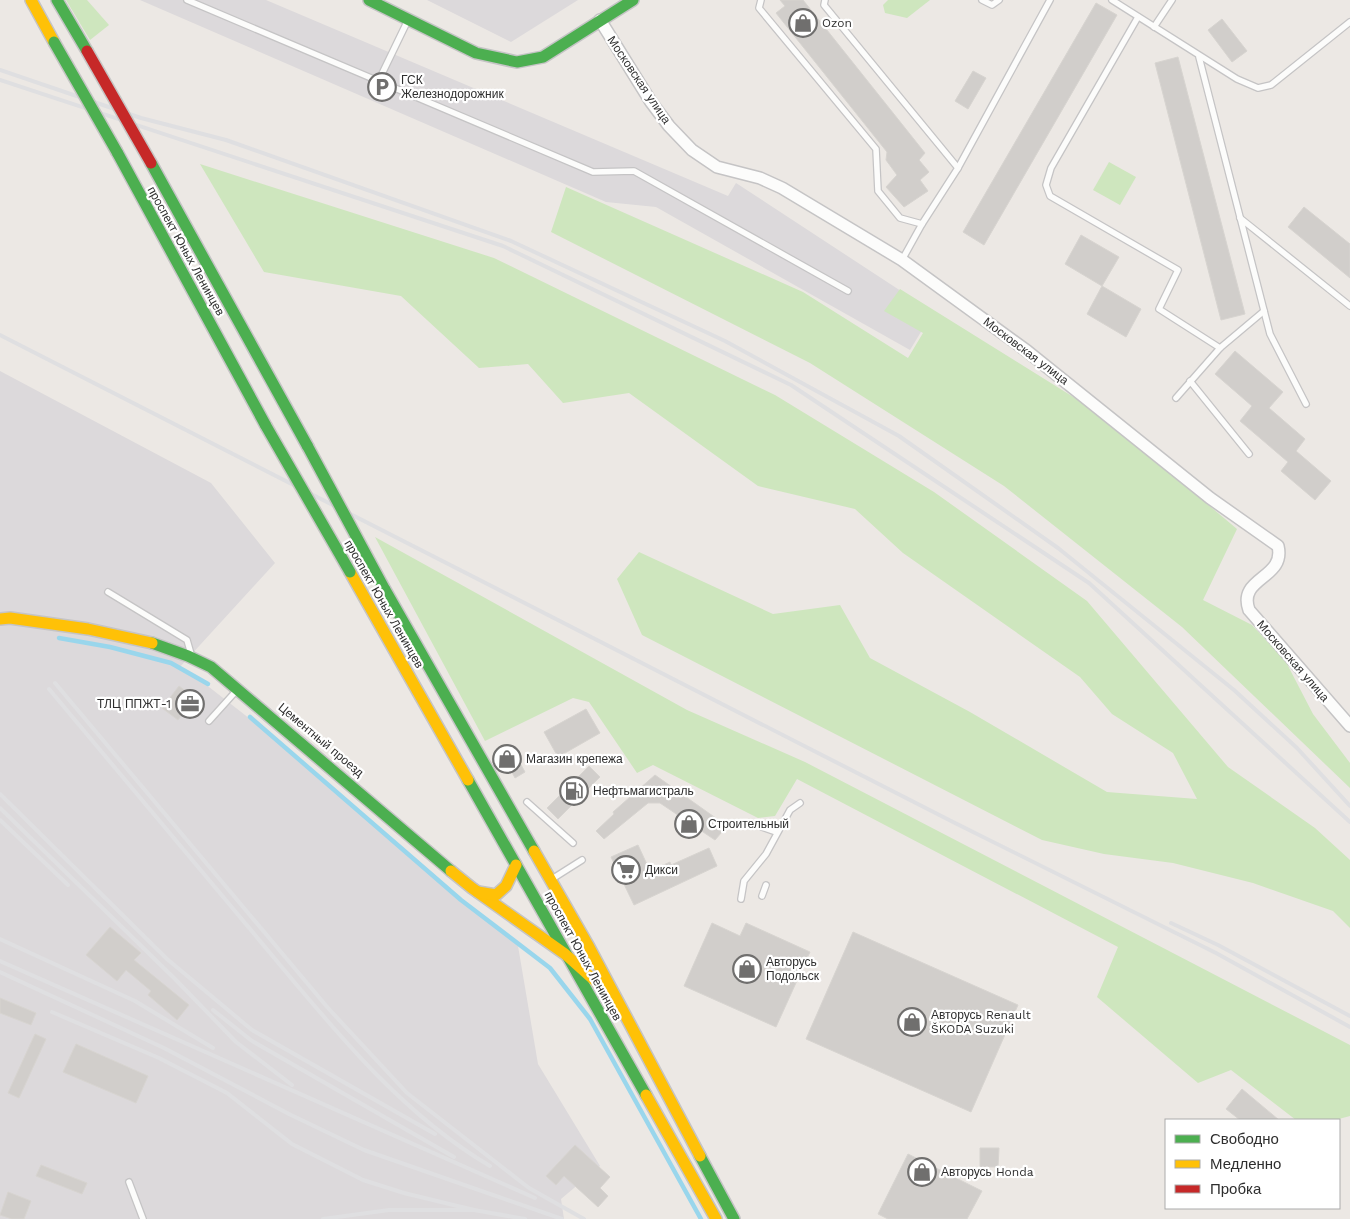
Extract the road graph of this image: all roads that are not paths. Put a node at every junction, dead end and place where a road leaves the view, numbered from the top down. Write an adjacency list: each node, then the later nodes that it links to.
1 (31, 0): 44 (main road, проспект Юных Ленинцев, bridge)
2 (57, 0): 45 (main road, проспект Юных Ленинцев, bridge)
3 (187, 0): 19 (lane)
4 (369, 0): 14 (main road)
5 (633, 0): 15 (main road)
6 (761, 0): 22 (lane)
7 (825, 0): 20 (lane)
8 (982, 0): 9 (lane)
9 (999, 0)
10 (1050, 0): 20 (lane)
11 (1112, 0): 13 (lane)
12 (1172, 0): 17 (lane)
13 (1138, 16): 17 (lane); 27 (lane)
14 (408, 20): 15 (main road); 19 (lane)
15 (600, 20): 23 (street, Московская улица)
16 (1350, 22): 18 (lane)
17 (1154, 26): 18 (lane)
18 (1199, 57): 21 (lane)
19 (379, 80): 24 (lane)
20 (958, 168): 22 (lane)
21 (1240, 218): 25 (lane); 26 (lane)
22 (922, 224): 23 (lane)
23 (902, 260): 37 (street, Московская улица)
24 (848, 291)
25 (1350, 306)
26 (1264, 311): 27 (lane); 30 (lane)
27 (1220, 348): 28 (lane)
28 (1190, 381): 29 (lane); 31 (lane)
29 (1176, 398)
30 (1306, 404)
31 (1249, 454)
32 (108, 592): 34 (lane)
33 (0, 620): 34 (main road, Цементный проезд)
34 (192, 656): 35 (main road, Цементный проезд)
35 (238, 688): 36 (lane); 47 (main road, Цементный проезд)
36 (209, 721)
37 (1350, 726)
38 (527, 802): 42 (lane)
39 (800, 803): 41 (lane)
40 (759, 826): 41 (lane)
41 (776, 832): 49 (lane)
42 (573, 843)
43 (582, 860): 45 (lane)
44 (516, 865): 47 (main road); 51 (main road, проспект Юных Ленинцев)
45 (551, 880): 50 (main road, проспект Юных Ленинцев)
46 (766, 885): 48 (lane)
47 (478, 892): 51 (main road, Цементный проезд)
48 (762, 896)
49 (741, 899)
50 (589, 946): 51 (main road); 52 (main road, проспект Юных Ленинцев)
51 (565, 954): 52 (main road); 55 (main road, проспект Юных Ленинцев)
52 (618, 1002): 56 (main road, проспект Юных Ленинцев)
53 (129, 1182): 54 (lane)
54 (143, 1219)
55 (716, 1219)
56 (734, 1219)

